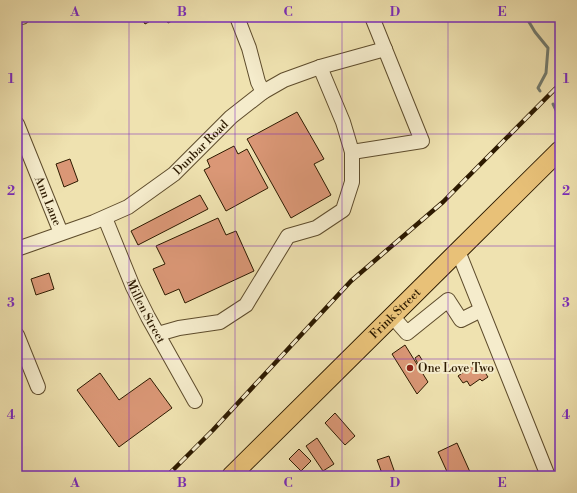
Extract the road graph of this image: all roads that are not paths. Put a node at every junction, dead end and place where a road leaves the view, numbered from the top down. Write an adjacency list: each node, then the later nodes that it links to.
1 (22, 17): 4 (street)
2 (237, 17): 7 (street)
3 (372, 17): 5 (street)
4 (17, 18)
5 (385, 49): 6 (street, Dunbar Road); 10 (street)
6 (320, 66): 7 (street, Dunbar Road); 10 (street)
7 (263, 92): 11 (street, Dunbar Road)
8 (17, 124): 12 (street, Ann Lane)
9 (560, 150): 14 (main road, Frink Street)
10 (352, 152): 17 (street)
11 (105, 218): 12 (street, Dunbar Road); 17 (street, Millen Street)
12 (61, 233): 13 (street, Dunbar Road)
13 (17, 249)
14 (458, 251): 15 (street); 16 (main road, Frink Street)
15 (481, 310): 16 (street); 22 (street)
16 (392, 316): 21 (main road, Frink Street)
17 (158, 334): 20 (street, Millen Street)
18 (17, 335): 19 (street)
19 (38, 387)
20 (195, 401)
21 (231, 476)
22 (548, 476)

